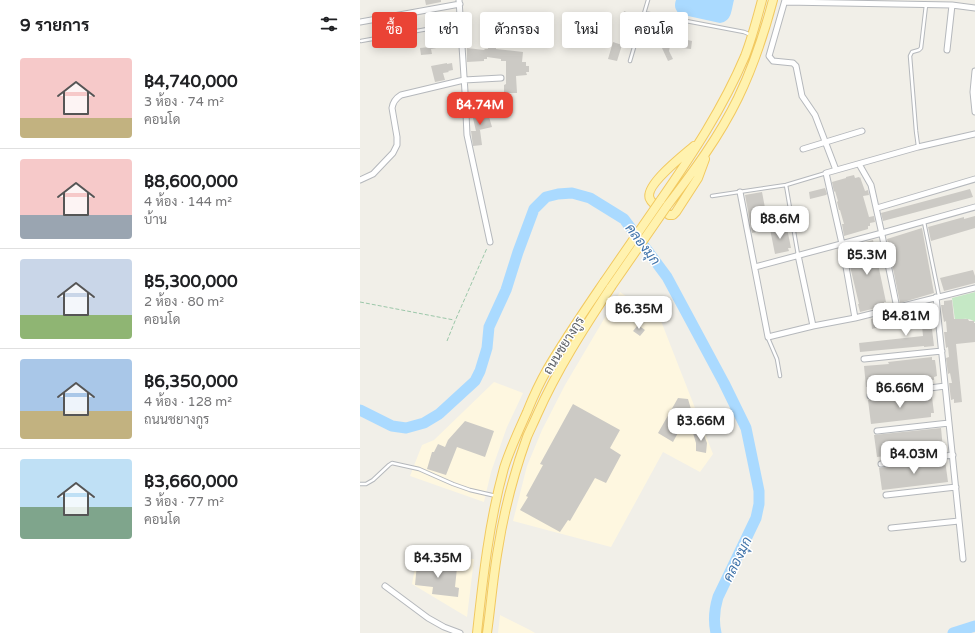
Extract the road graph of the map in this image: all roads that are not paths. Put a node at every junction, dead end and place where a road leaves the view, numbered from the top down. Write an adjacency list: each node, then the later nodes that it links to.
1 (648, 0): 10 (lane)
2 (762, 0): 14 (main road, ถนนชยางกูร)
3 (773, 0): 29 (main road, ถนนชยางกูร)
4 (785, 1): 6 (street); 28 (street)
5 (459, 2): 9 (street); 12 (street)
6 (926, 4): 7 (street); 30 (lane)
7 (952, 5): 8 (street); 18 (street)
8 (975, 8)
9 (460, 12)
10 (644, 12)
11 (688, 21): 14 (lane)
12 (360, 22)
13 (425, 29): 15 (lane)
14 (752, 35): 27 (main road, ถนนชยางกูร)
15 (361, 42)
16 (462, 48): 22 (street)
17 (634, 48): 19 (lane)
18 (947, 50)
19 (630, 61)
20 (975, 71): 23 (street)
21 (501, 78): 22 (street)
22 (464, 80): 36 (street); 44 (street)
23 (975, 106): 24 (street)
24 (975, 112)
25 (862, 131): 28 (street)
26 (975, 134): 30 (street)
27 (700, 141): 29 (main road); 66 (main road, ถนนชยางกูร, bridge)
28 (825, 142): 31 (street); 33 (street)
29 (709, 147): 73 (main road, ถนนชยางกูร, bridge)
30 (918, 147): 32 (street)
31 (803, 149)
32 (859, 164): 33 (street); 41 (street)
33 (836, 170): 34 (street)
34 (826, 173): 37 (lane); 45 (street)
35 (975, 179): 41 (street)
36 (360, 180)
37 (786, 185): 38 (lane); 46 (lane)
38 (740, 192): 39 (lane); 47 (street)
39 (712, 196)
40 (974, 207): 42 (street)
41 (876, 208): 43 (street)
42 (924, 222): 43 (street); 49 (lane)
43 (882, 233): 45 (street); 50 (street)
44 (490, 242)
45 (842, 244): 46 (street); 51 (street)
46 (798, 255): 47 (street); 52 (street)
47 (755, 267): 53 (street)
48 (975, 288): 49 (street)
49 (938, 297): 50 (street); 54 (street)
50 (897, 308): 51 (street)
51 (855, 318): 52 (street)
52 (814, 326): 53 (street)
53 (768, 337): 56 (lane)
54 (942, 351): 55 (street); 57 (street)
55 (864, 359)
56 (780, 376)
57 (945, 386): 58 (street); 59 (street)
58 (870, 396)
59 (949, 422): 60 (street); 61 (street)
60 (876, 431)
61 (952, 455): 62 (street); 64 (street)
62 (882, 464)
63 (360, 484): 66 (lane)
64 (956, 488): 65 (street); 67 (street)
65 (886, 495)
66 (498, 496): 72 (main road, ถนนชยางกูร)
67 (959, 521): 68 (street); 69 (street)
68 (891, 528)
69 (963, 559)
70 (385, 586): 71 (street)
71 (460, 633)
72 (477, 633)
73 (487, 633)

